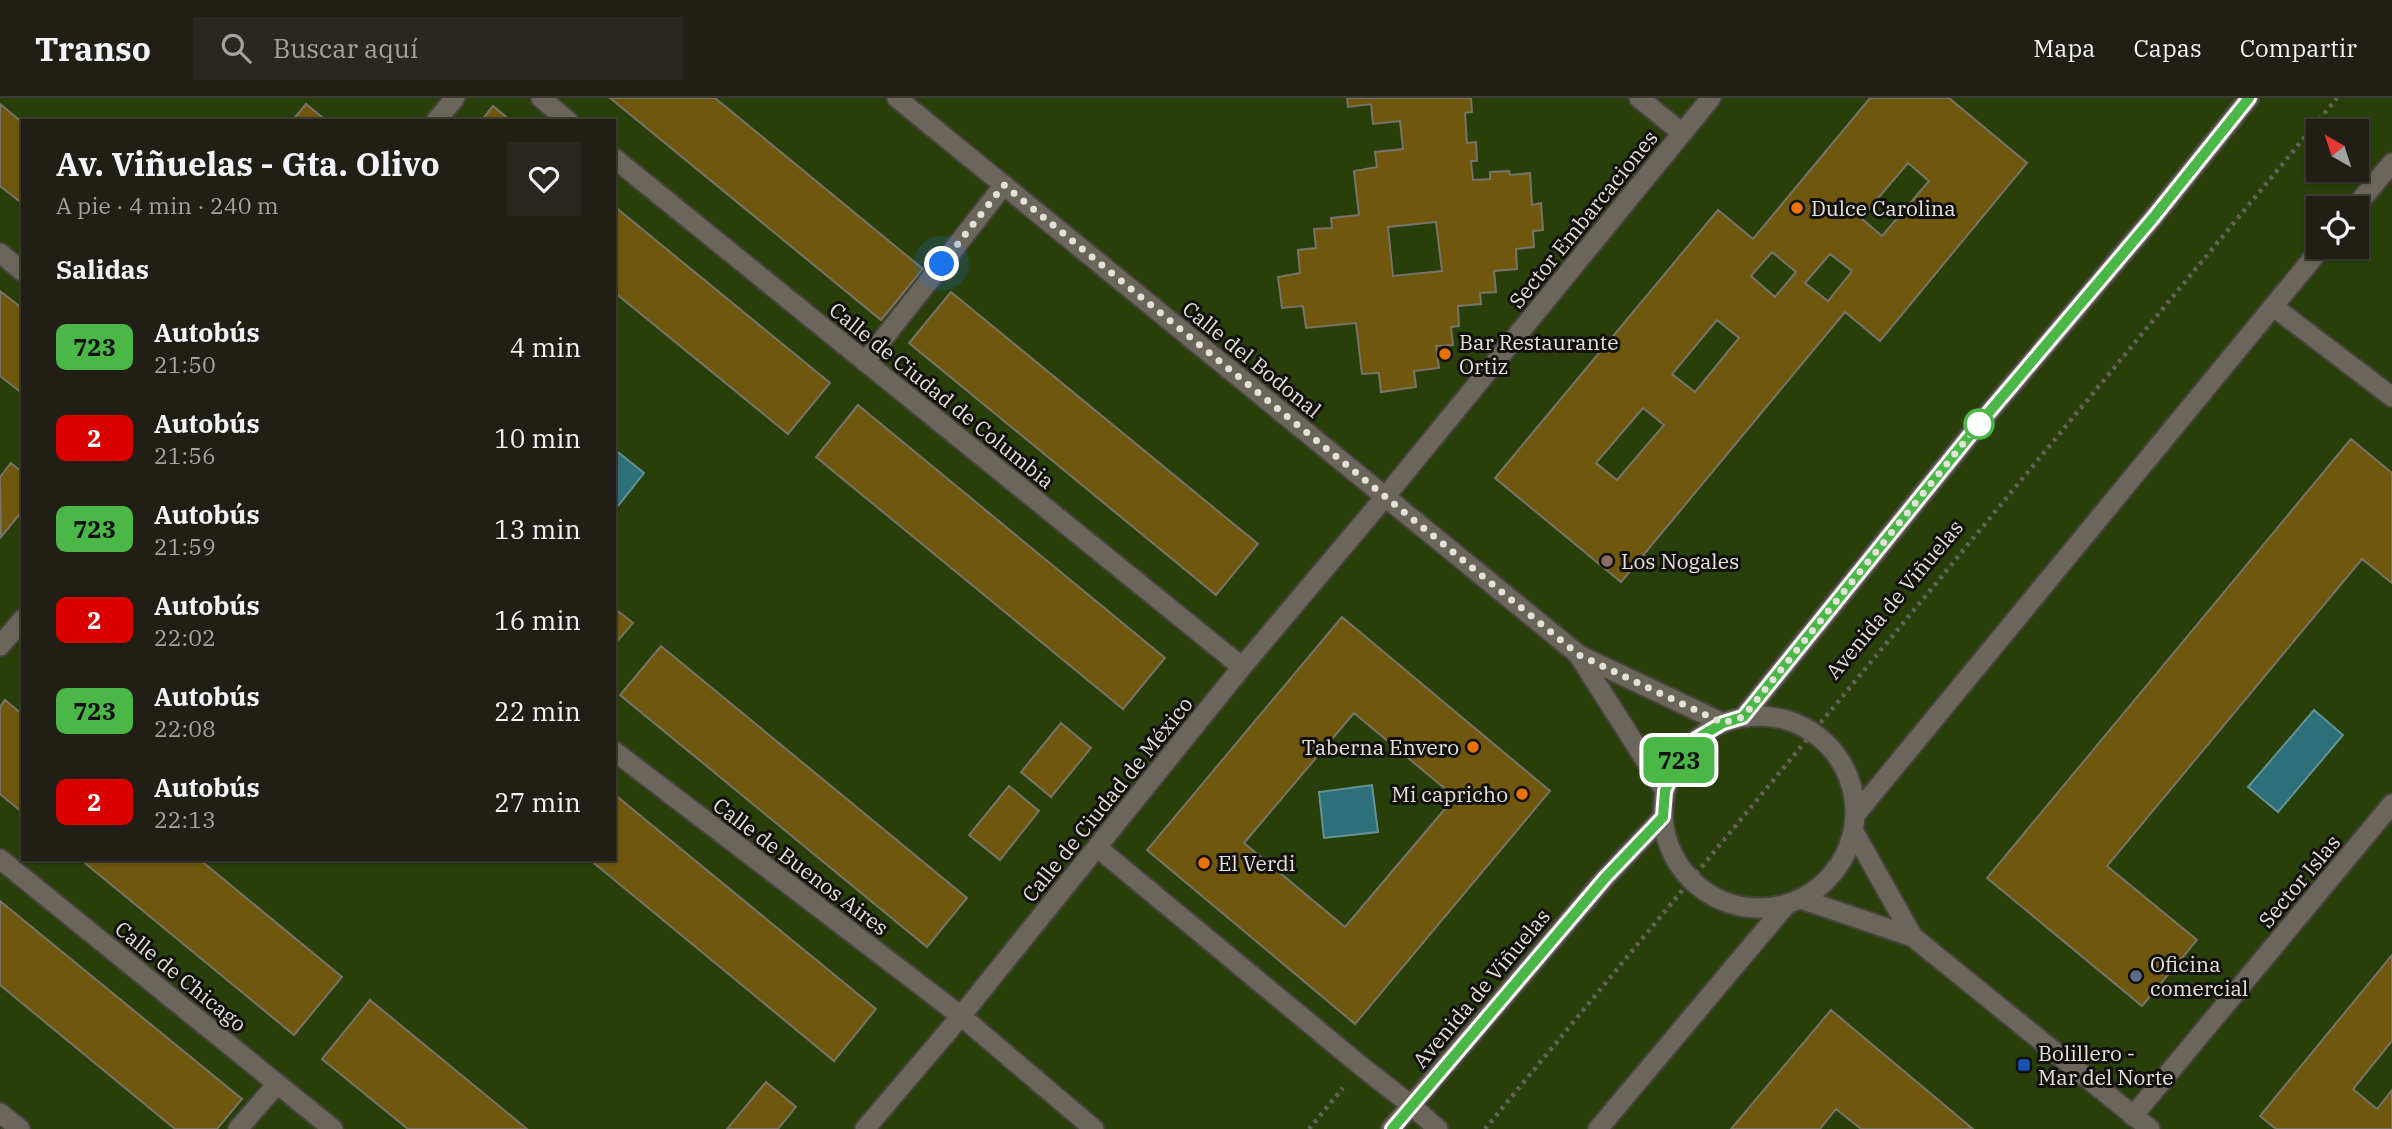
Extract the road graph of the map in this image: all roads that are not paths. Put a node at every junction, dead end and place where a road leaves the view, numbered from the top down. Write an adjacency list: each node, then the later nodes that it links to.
1 (455, 98): 7 (street)
2 (541, 98): 8 (street)
3 (897, 98): 12 (street, Calle del Bodonal)
4 (1639, 98): 9 (street, Sector Embarcaciones)
5 (1711, 98): 9 (street, Sector Embarcaciones)
6 (2249, 98): 25 (street, Avenida de Viñuelas)
7 (438, 119)
8 (566, 119)
9 (1682, 133): 20 (street, Sector Embarcaciones)
10 (616, 160): 18 (street, Calle de Ciudad de Columbia)
11 (2392, 163): 13 (street)
12 (1004, 185): 18 (street); 20 (street, Calle del Bodonal)
13 (2364, 196)
14 (0, 253): 16 (street)
15 (2312, 259): 17 (street)
16 (21, 270)
17 (2274, 307): 19 (street); 31 (street)
18 (865, 362): 24 (street, Calle de Ciudad de Columbia)
19 (2392, 397)
20 (1385, 496): 23 (street, Calle del Bodonal); 24 (street, Calle de Ciudad de México)
21 (21, 621): 22 (street)
22 (0, 646)
23 (1579, 655): 26 (street, Calle del Bodonal); 28 (street, Calle del Bodonal)
24 (1242, 667): 32 (street, Calle de Ciudad de México)
25 (1743, 717): 26 (street); 31 (street)
26 (1723, 723): 28 (street)
27 (616, 753): 36 (street, Calle de Buenos Aires)
28 (1665, 791): 30 (street)
29 (2392, 804): 40 (street, Sector Islas)
30 (1663, 817): 34 (street); 38 (street, Avenida de Viñuelas)
31 (1855, 823): 34 (street); 35 (street)
32 (1098, 848): 36 (street, Calle de Ciudad de México); 38 (street)
33 (0, 859): 37 (street, Calle de Chicago)
34 (1793, 902): 35 (street); 48 (street)
35 (1913, 937): 40 (street)
36 (961, 1016): 44 (street, Calle de Ciudad de México); 45 (street, Calle de Buenos Aires)
37 (277, 1084): 42 (street); 43 (street, Calle de Chicago)
38 (1412, 1105): 46 (street, Avenida de Viñuelas); 47 (street)
39 (0, 1113): 41 (street)
40 (2128, 1122): 49 (street)
41 (20, 1129)
42 (238, 1129)
43 (333, 1129)
44 (864, 1129)
45 (1094, 1129)
46 (1391, 1129)
47 (1438, 1129)
48 (1598, 1129)
49 (2150, 1129)

